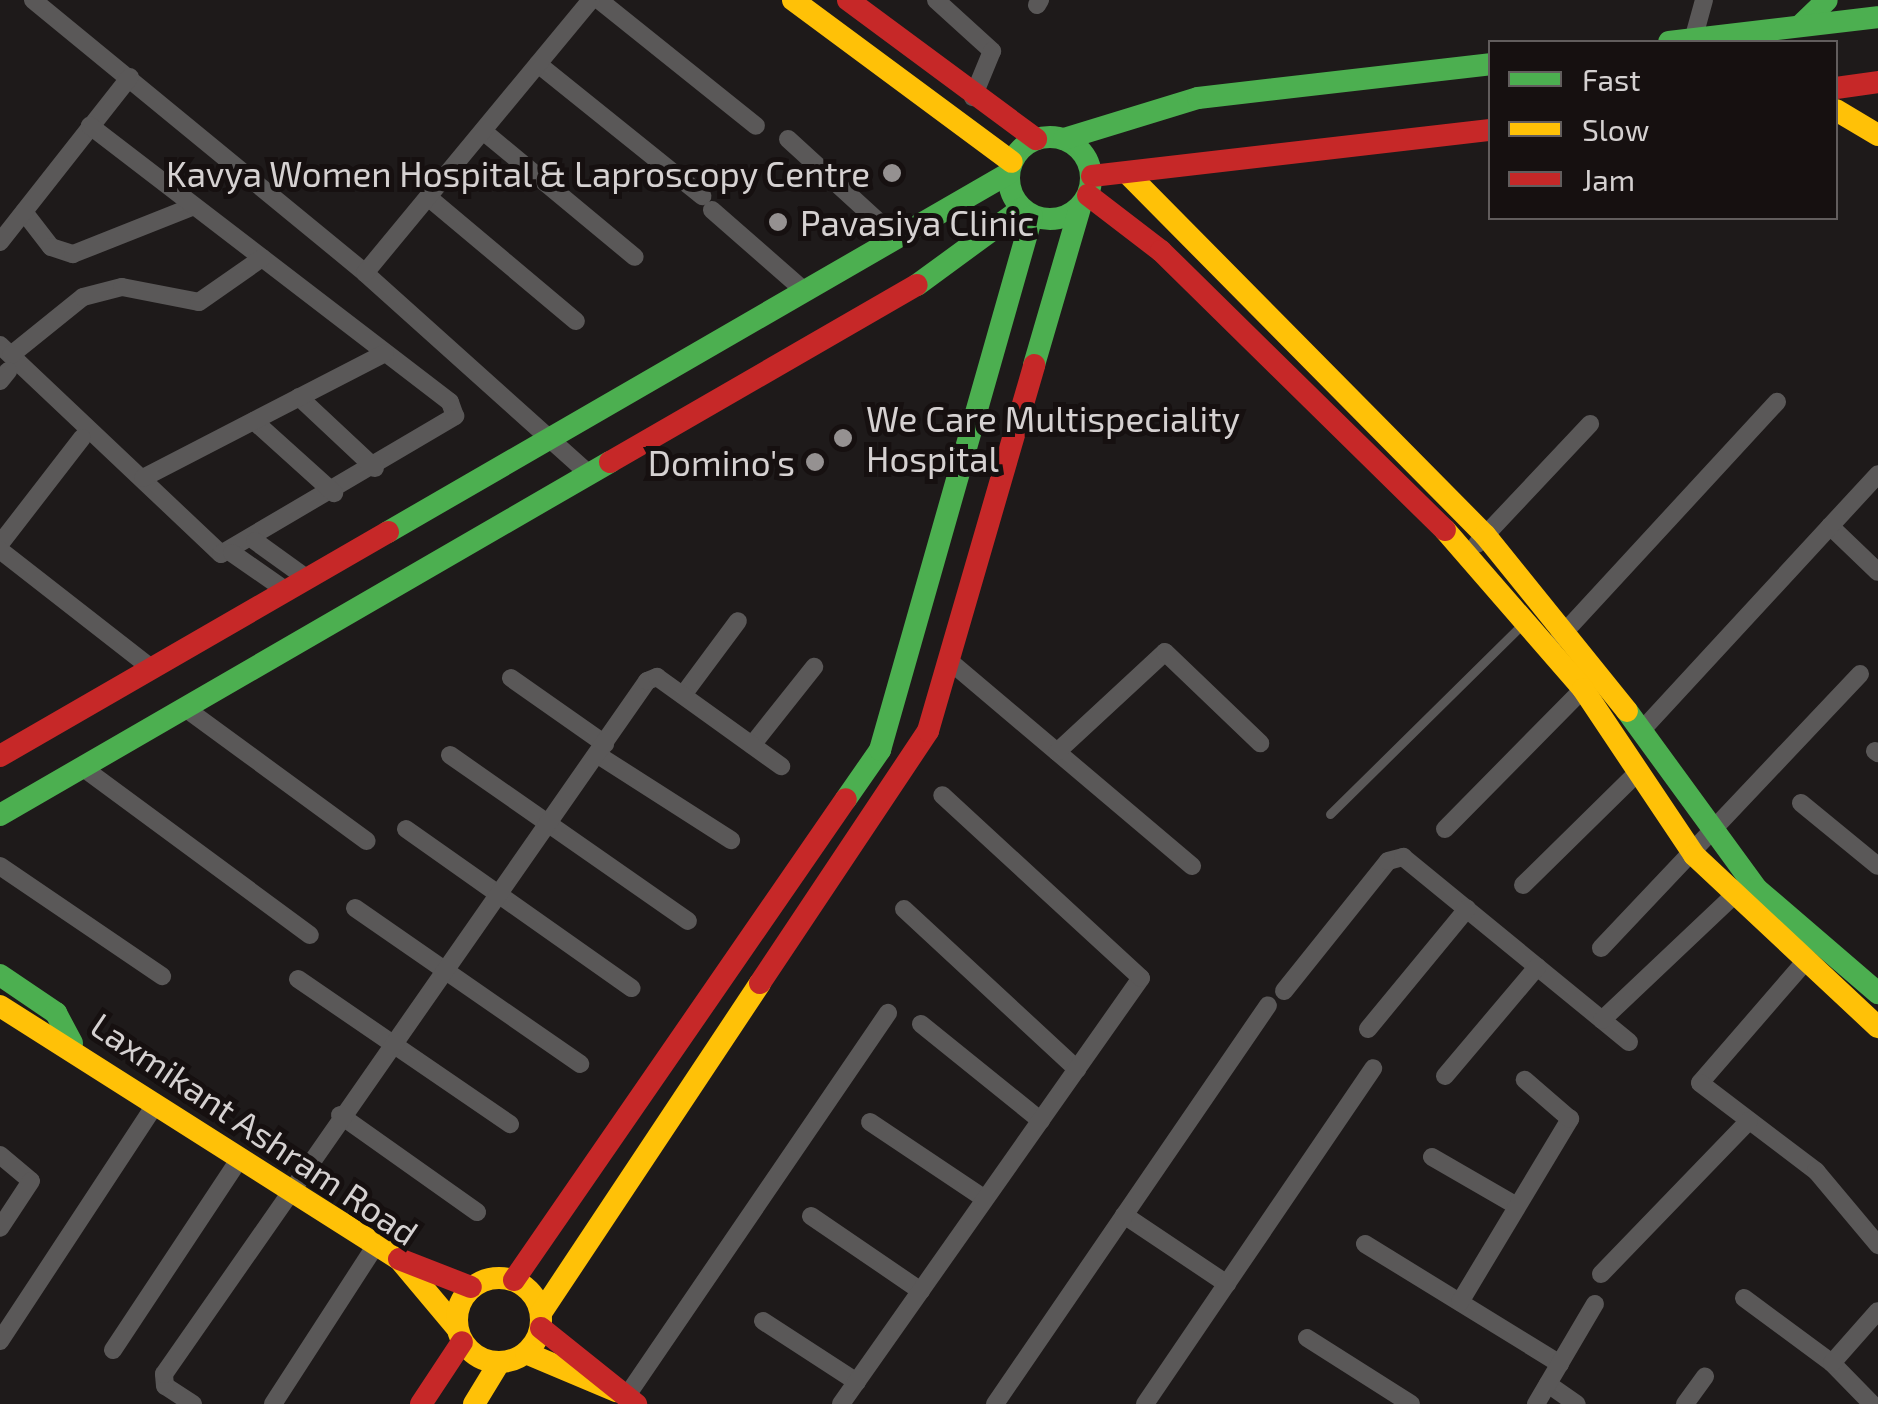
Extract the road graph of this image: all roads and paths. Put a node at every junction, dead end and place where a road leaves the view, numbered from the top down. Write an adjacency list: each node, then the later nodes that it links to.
1 (33, 0): 14 (street)
2 (591, 0): 12 (street)
3 (600, 0): 20 (street)
4 (793, 0): 27 (main road)
5 (848, 0): 17 (main road)
6 (936, 0): 17 (street)
7 (1704, 0): 11 (street)
8 (1827, 0): 10 (main road)
9 (1878, 17): 10 (main road)
10 (1800, 26): 11 (main road)
11 (1693, 40)
12 (538, 64): 22 (street); 39 (street)
13 (1488, 64): 26 (main road)
14 (130, 77): 19 (street); 38 (street)
15 (1878, 82): 16 (main road)
16 (1838, 88)
17 (973, 97): 25 (main road)
18 (1838, 111): 23 (main road)
19 (90, 126): 31 (street); 32 (street)
20 (756, 126)
21 (1488, 130): 28 (main road)
22 (482, 131): 30 (street); 36 (street)
23 (1878, 134)
24 (788, 139): 34 (street)
25 (1036, 139): 26 (main road); 27 (main road)
26 (1064, 139): 29 (main road)
27 (1010, 168): 33 (main road); 34 (main road)
28 (1128, 172): 29 (main road); 55 (main road)
29 (1087, 193): 33 (main road); 59 (main road); 67 (main road)
30 (428, 197): 38 (street); 40 (street)
31 (194, 206): 32 (street); 37 (street)
32 (24, 212): 35 (street)
33 (1027, 212): 50 (main road); 154 (main road)
34 (892, 234): 39 (main road)
35 (0, 242)
36 (635, 256)
37 (262, 258): 41 (street); 42 (street)
38 (365, 273): 47 (street)
39 (800, 288): 47 (main road)
40 (576, 320)
41 (385, 352): 43 (street); 49 (street)
42 (5, 363): 52 (street)
43 (300, 398): 45 (street); 49 (street)
44 (1777, 402): 65 (street)
45 (254, 421): 52 (street); 53 (street)
46 (1590, 424): 55 (street)
47 (551, 434): 50 (street); 61 (main road)
48 (82, 438): 57 (street)
49 (375, 468): 53 (street)
50 (589, 474): 74 (main road)
51 (1878, 474): 54 (street)
52 (142, 478): 58 (street)
53 (334, 493): 56 (street)
54 (1830, 526): 60 (street); 75 (street)
55 (1486, 535): 59 (street); 65 (main road)
56 (255, 541): 58 (street); 61 (street)
57 (0, 547): 68 (street)
58 (232, 553): 62 (street)
59 (1468, 554): 64 (main road)
60 (1878, 572)
61 (306, 577): 62 (main road)
62 (284, 590): 68 (main road)
63 (738, 620): 73 (street)
64 (1528, 620): 66 (main road); 87 (lane)
65 (1567, 629): 66 (street); 75 (main road)
66 (1550, 648): 72 (main road)
67 (953, 664): 80 (street); 162 (main road)
68 (151, 668): 79 (main road)
69 (814, 668): 77 (street)
70 (1860, 674): 92 (street)
71 (510, 678): 78 (street)
72 (1583, 689): 84 (main road); 90 (street)
73 (683, 696): 77 (street); 78 (street)
74 (185, 708): 83 (main road); 94 (street)
75 (1642, 730): 92 (main road)
76 (1260, 743): 80 (street)
77 (752, 745): 82 (street)
78 (602, 749): 89 (street); 93 (street)
79 (2, 751)
80 (1057, 752): 97 (street)
81 (450, 755): 89 (street)
82 (781, 766)
83 (82, 767): 88 (main road); 106 (street)
84 (1635, 775): 95 (main road); 99 (street)
85 (942, 795): 130 (street)
86 (1801, 804): 98 (street)
87 (1330, 814)
88 (0, 815)
89 (551, 823): 100 (street); 105 (street)
90 (1445, 828)
91 (406, 830): 100 (street)
92 (1712, 835): 95 (street); 114 (main road)
93 (731, 840)
94 (367, 841)
95 (1694, 856): 101 (main road); 107 (street)
96 (0, 866): 112 (street)
97 (1192, 866)
98 (1878, 866)
99 (1524, 885)
100 (499, 896): 110 (street); 115 (street)
101 (1732, 897): 108 (main road); 121 (street)
102 (355, 908): 110 (street)
103 (904, 908): 130 (street)
104 (1466, 910): 109 (street); 116 (street); 124 (street)
105 (688, 921)
106 (310, 935)
107 (1601, 948)
108 (1803, 964): 118 (main road); 136 (street)
109 (1536, 966): 121 (street); 131 (street)
110 (446, 971): 127 (street); 128 (street)
111 (0, 975): 126 (main road)
112 (162, 976)
113 (298, 979): 127 (street)
114 (1875, 984): 118 (street)
115 (631, 988)
116 (1284, 991)
117 (1268, 1005): 146 (street)
118 (1852, 1005): 123 (main road)
119 (0, 1006): 126 (main road, Laxmikant Ashram Road)
120 (888, 1012): 175 (street)
121 (1602, 1020): 125 (street)
122 (921, 1024): 135 (street)
123 (1878, 1027)
124 (1368, 1029)
125 (1629, 1042)
126 (72, 1044): 133 (main road, Laxmikant Ashram Road)
127 (390, 1045): 134 (street); 138 (street)
128 (580, 1064)
129 (1373, 1068): 155 (street)
130 (1077, 1069): 135 (street)
131 (1445, 1076)
132 (1525, 1080): 144 (street)
133 (156, 1105): 141 (main road, Laxmikant Ashram Road); 166 (street)
134 (340, 1115): 142 (street); 145 (street)
135 (1040, 1121): 143 (street)
136 (1748, 1121): 151 (street); 153 (street)
137 (870, 1122): 143 (street)
138 (510, 1124)
139 (0, 1155): 148 (street)
140 (1432, 1157): 144 (street)
141 (238, 1161): 142 (main road, Laxmikant Ashram Road); 167 (street)
142 (287, 1193): 150 (main road, Laxmikant Ashram Road); 176 (street)
143 (985, 1200): 157 (street)
144 (1517, 1206): 159 (street)
145 (477, 1212)
146 (1124, 1215): 155 (street); 181 (street)
147 (810, 1216): 157 (street)
148 (0, 1228)
149 (1366, 1244): 159 (street)
150 (376, 1245): 152 (main road, Laxmikant Ashram Road); 177 (street)
151 (1878, 1245)
152 (400, 1258): 156 (main road); 164 (main road, Laxmikant Ashram Road)
153 (1602, 1274)
154 (514, 1280): 156 (main road); 162 (main road)
155 (1227, 1284): 182 (street)
156 (472, 1287): 164 (main road)
157 (921, 1291): 173 (street)
158 (1744, 1298): 170 (street)
159 (1460, 1302): 171 (street)
160 (1595, 1304): 171 (street)
161 (1878, 1310): 170 (street)
162 (541, 1320): 168 (main road); 175 (main road)
163 (763, 1321): 173 (street)
164 (459, 1335): 169 (main road); 178 (main road)
165 (1307, 1338): 183 (street)
166 (0, 1341)
167 (114, 1350)
168 (526, 1353): 169 (main road); 175 (main road)
169 (499, 1363): 179 (main road)
170 (1832, 1363): 187 (street)
171 (1560, 1364): 174 (street)
172 (1705, 1376): 186 (street)
173 (857, 1382): 180 (street)
174 (1548, 1384): 184 (street); 185 (street)
175 (626, 1398)
176 (194, 1404)
177 (273, 1404)
178 (422, 1404)
179 (474, 1404)
180 (841, 1404)
181 (994, 1404)
182 (1146, 1404)
183 (1411, 1404)
184 (1536, 1404)
185 (1577, 1404)
186 (1685, 1404)
187 (1872, 1404)

